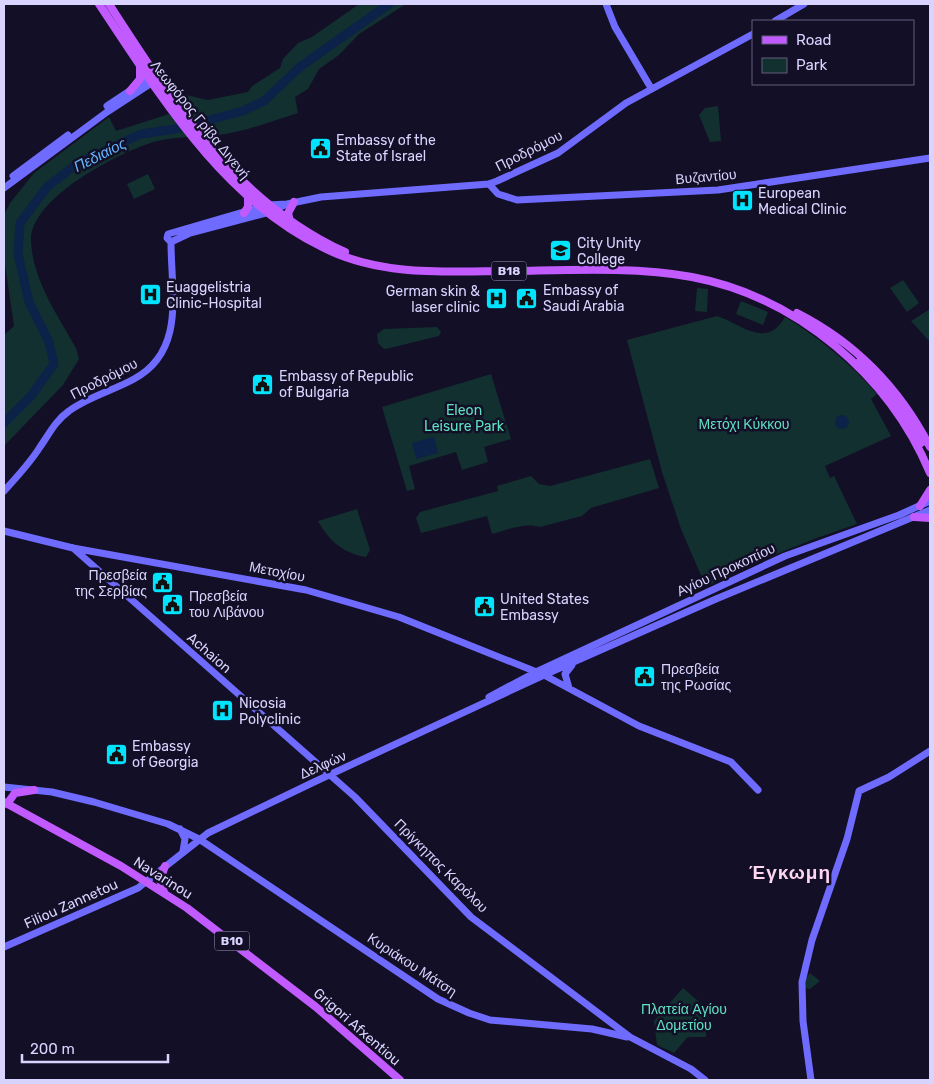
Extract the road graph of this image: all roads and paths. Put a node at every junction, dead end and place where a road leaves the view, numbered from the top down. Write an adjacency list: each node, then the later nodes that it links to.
1 (99, 4): 7 (main road, Λεωφόρος Γρίβα Διγενή / B18)
2 (109, 4): 8 (main road, Λεωφόρος Γρίβα Διγενή / B18)
3 (606, 4): 9 (main road)
4 (804, 4): 5 (main road)
5 (777, 20)
6 (752, 35): 9 (main road, Προδρόμου)
7 (138, 63): 8 (main road, Λεωφόρος Γρίβα Διγενή / B18); 10 (main road)
8 (153, 79): 10 (main road); 11 (main road, Λεωφόρος Γρίβα Διγενή / B18); 15 (main road)
9 (651, 88): 14 (main road, Προδρόμου)
10 (130, 90): 13 (main road)
11 (199, 137): 16 (main road, Λεωφόρος Γρίβα Διγενή / B18); 19 (main road, Λεωφόρος Γρίβα Διγενή / B18)
12 (930, 158): 14 (main road, Βυζαντίου)
13 (4, 182)
14 (489, 184): 17 (main road, Προδρόμου)
15 (4, 188)
16 (248, 197): 18 (main road, Λεωφόρος Γρίβα Διγενή / B18); 20 (main road)
17 (290, 203): 19 (main road, Προδρόμου); 21 (main road)
18 (259, 208): 19 (main road, Λεωφόρος Γρίβα Διγενή / B18); 20 (main road)
19 (269, 210): 21 (main road, Λεωφόρος Γρίβα Διγενή / B18); 22 (main road, Προδρόμου); 26 (main road, Λεωφόρος Γρίβα Διγενή / B18)
20 (244, 213): 22 (main road)
21 (290, 221): 23 (main road, Λεωφόρος Γρίβα Διγενή / B18)
22 (172, 238): 28 (main road, Προδρόμου)
23 (834, 337): 24 (main road, Λεωφόρος Γρίβα Διγενή / B18); 25 (main road, Λεωφόρος Γρίβα Διγενή / B18)
24 (930, 447)
25 (930, 460)
26 (930, 473)
27 (930, 490): 30 (main road)
28 (4, 491)
29 (930, 501): 30 (main road, Αγίου Προκοπίου)
30 (920, 506): 38 (main road, Αγίου Προκοπίου)
31 (930, 510): 32 (main road, Αγίου Προκοπίου)
32 (914, 517): 33 (main road); 36 (main road, Αγίου Προκοπίου)
33 (930, 518)
34 (4, 531): 35 (main road, Μετοχίου)
35 (73, 548): 37 (main road, Μετοχίου); 44 (main road, Achaion)
36 (574, 663): 39 (main road, Αγίου Προκοπίου); 41 (main road)
37 (518, 664): 38 (main road, Μετοχίου); 40 (main road)
38 (536, 672): 39 (main road, Μετοχίου); 40 (main road, Δελφών)
39 (544, 675): 41 (main road, Μετοχίου); 42 (main road, Δελφών)
40 (516, 683): 42 (main road, Δελφών)
41 (569, 689): 47 (main road, Μετοχίου)
42 (458, 715): 44 (main road, Δελφών)
43 (930, 751): 65 (main road)
44 (331, 775): 52 (main road, Δελφών); 59 (main road, Πρίγκηπος Καρόλου)
45 (4, 787): 46 (main road, Κυριάκου Μάτση)
46 (34, 790): 48 (main road); 51 (main road, Κυριάκου Μάτση)
47 (758, 790)
48 (21, 792): 49 (main road); 50 (main road)
49 (5, 803): 50 (main road, Navarinou / B10)
50 (18, 810): 55 (main road, Navarinou / B10)
51 (179, 828): 52 (main road, Κυριάκου Μάτση); 53 (main road)
52 (199, 839): 53 (main road, Δελφών); 61 (main road, Κυριάκου Μάτση)
53 (183, 852): 54 (main road, Δελφών)
54 (165, 866): 55 (main road, Filiou Zannetou); 56 (main road)
55 (146, 881): 56 (main road, Navarinou / B10); 57 (main road, Filiou Zannetou)
56 (164, 893): 58 (main road, Navarinou / B10)
57 (4, 947)
58 (297, 992): 63 (main road, Grigori Afxentiou / B10)
59 (600, 1014): 60 (main road, Πρίγκηπος Καρόλου); 61 (main road)
60 (611, 1023): 62 (main road, Κυριάκου Μάτση)
61 (592, 1029): 62 (main road, Κυριάκου Μάτση)
62 (630, 1037): 64 (main road, Κυριάκου Μάτση)
63 (400, 1080)
64 (705, 1080)
65 (811, 1080)

